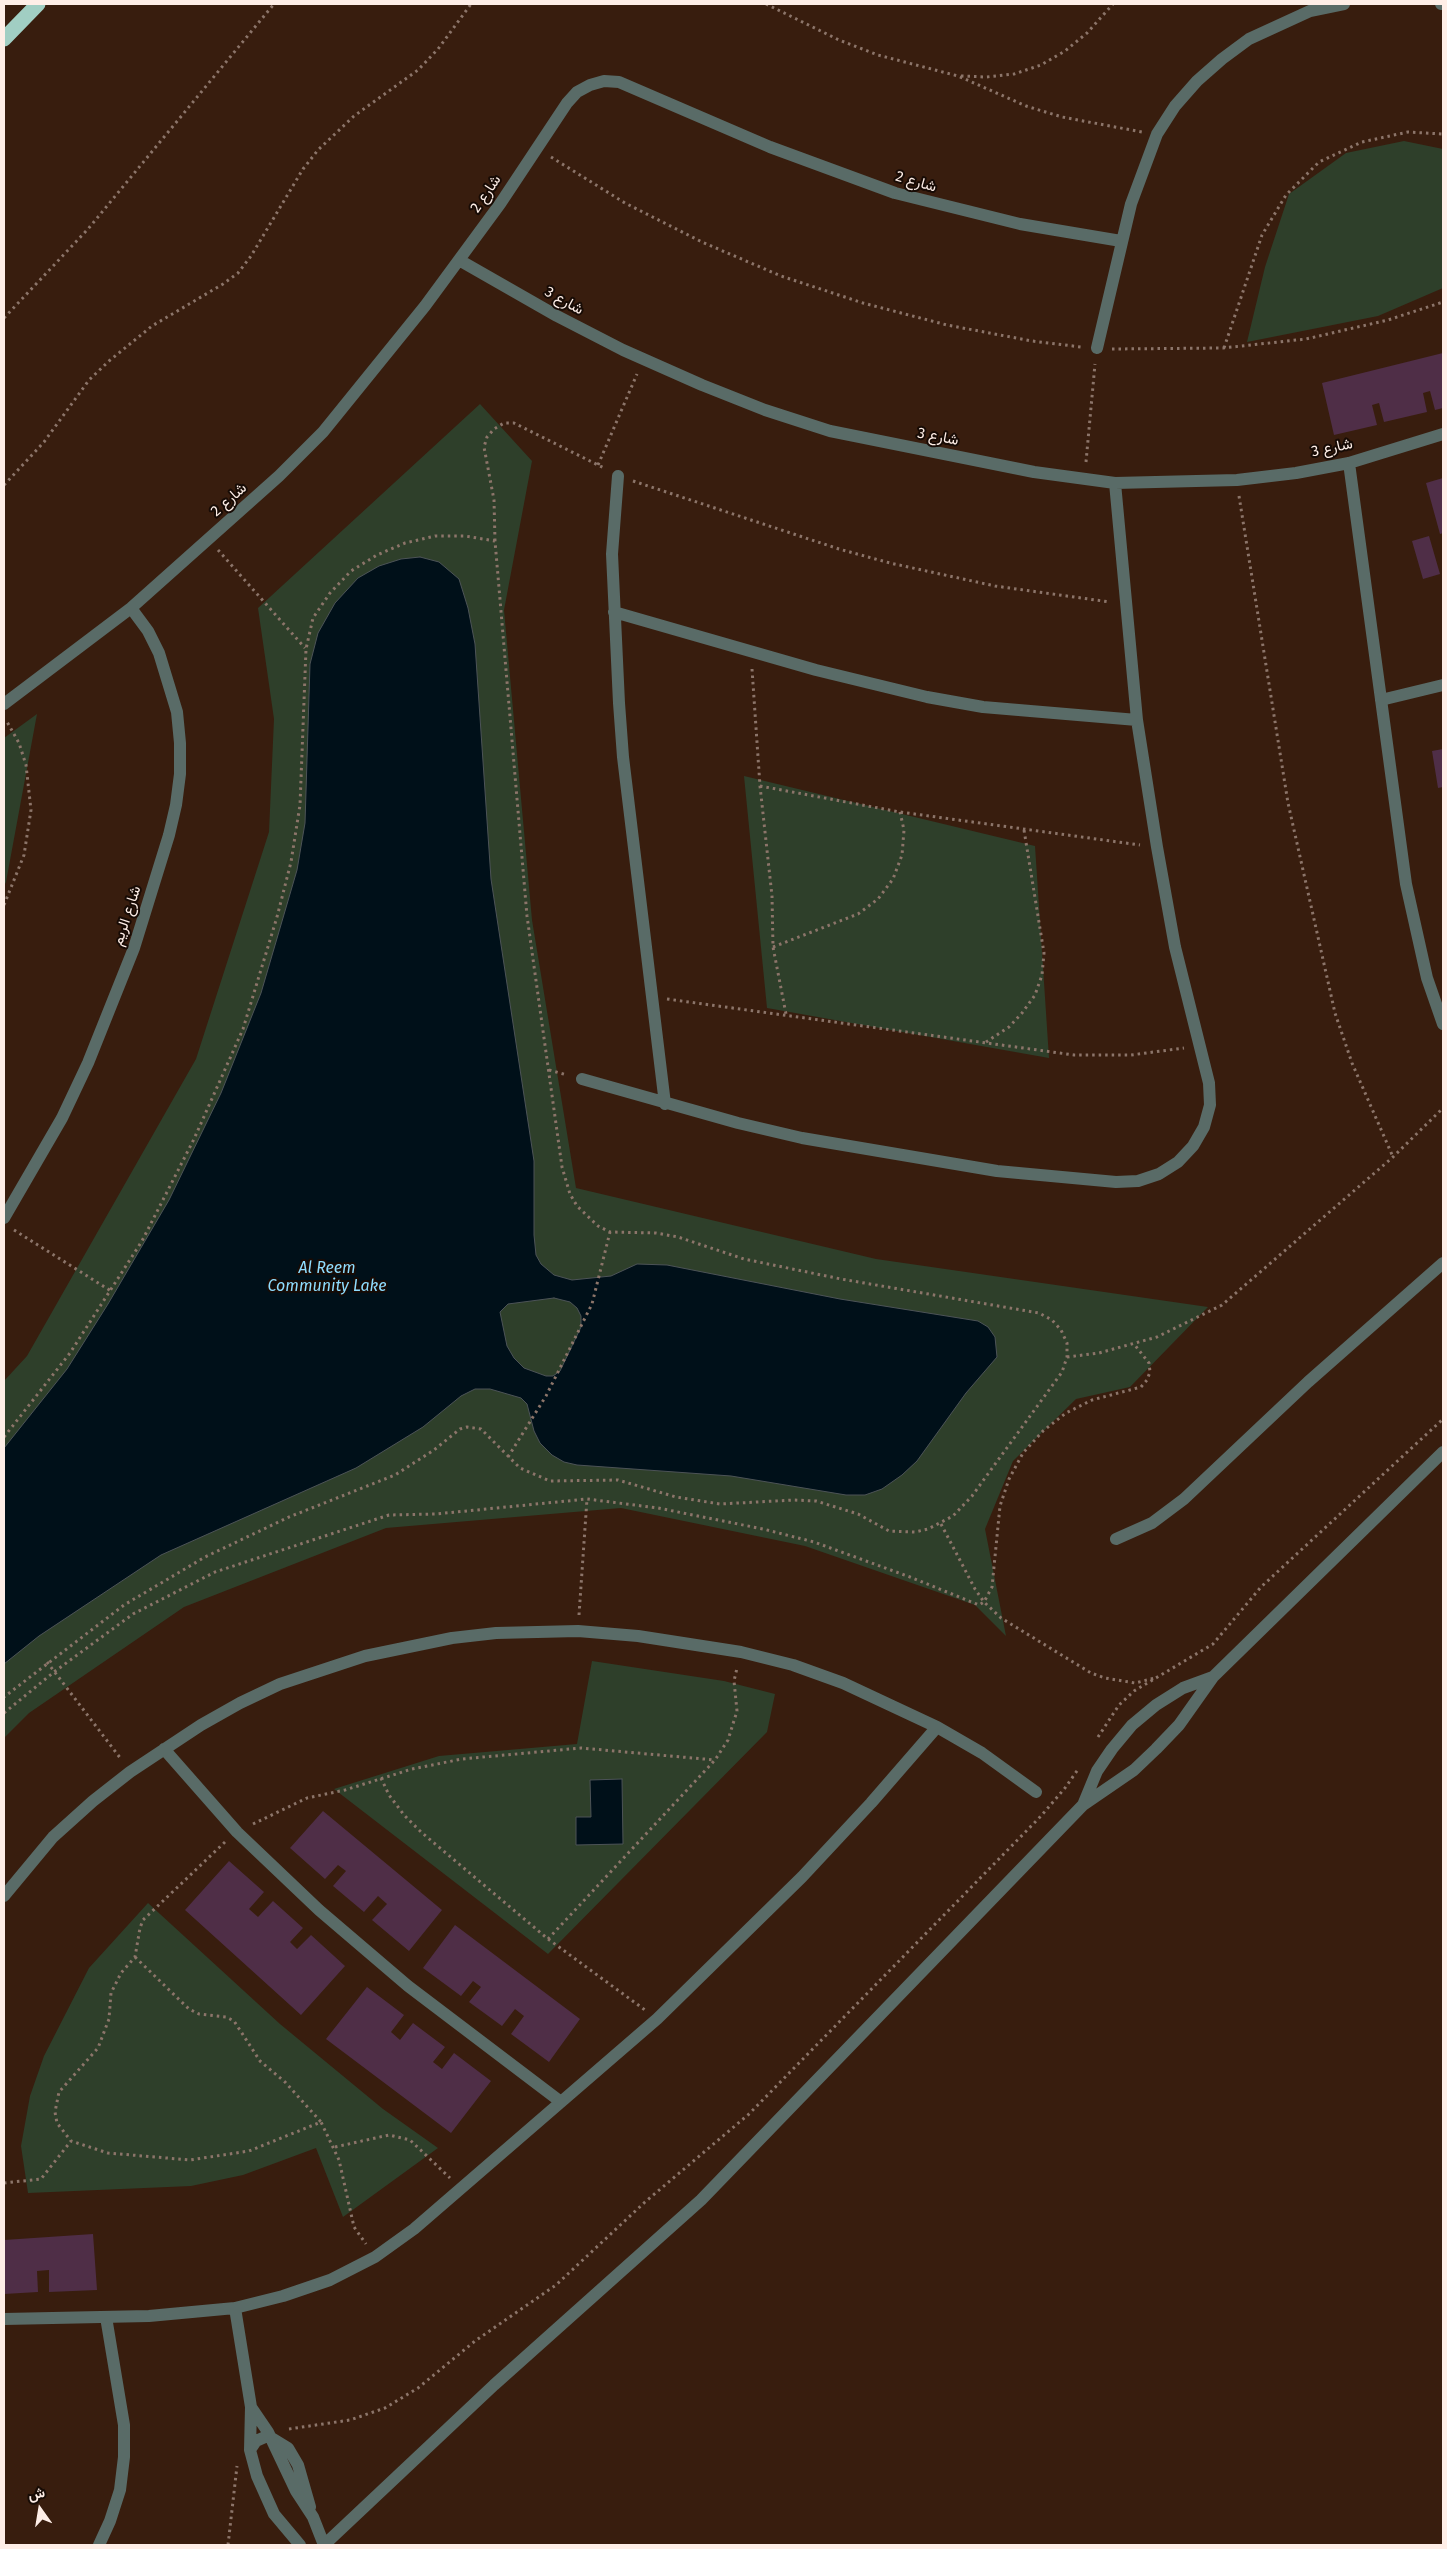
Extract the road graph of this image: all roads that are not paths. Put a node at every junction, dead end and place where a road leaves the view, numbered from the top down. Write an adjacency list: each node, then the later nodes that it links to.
1 (38, 4): 3 (highway)
2 (1344, 4): 4 (street)
3 (4, 39)
4 (1121, 241): 5 (street, شارع 2); 6 (street)
5 (459, 260): 10 (street, شارع 3); 11 (street, شارع 2)
6 (1097, 348)
7 (1443, 434): 8 (street, شارع 3)
8 (1349, 462): 10 (street, شارع 3); 14 (street)
9 (618, 476): 12 (street)
10 (1115, 483): 16 (street)
11 (131, 608): 15 (street, شارع 2); 20 (street, شارع الريم)
12 (614, 612): 16 (street); 19 (street)
13 (1443, 685): 14 (street)
14 (1381, 700): 17 (street)
15 (4, 704)
16 (1137, 720): 19 (street)
17 (1443, 1024)
18 (582, 1079): 19 (street)
19 (665, 1104)
20 (4, 1218)
21 (1443, 1263): 23 (street)
22 (1443, 1452): 24 (street)
23 (1116, 1539)
24 (1213, 1677): 28 (street); 28 (street)
25 (937, 1727): 26 (street); 27 (street); 30 (street)
26 (164, 1749): 29 (street); 30 (street)
27 (1036, 1792)
28 (1084, 1805): 39 (street)
29 (4, 1896)
30 (561, 2102): 31 (street)
31 (235, 2308): 32 (street); 34 (street)
32 (106, 2317): 33 (street); 37 (street)
33 (4, 2319)
34 (251, 2407): 35 (street); 36 (street)
35 (269, 2434): 36 (street); 39 (street)
36 (250, 2450): 38 (street)
37 (99, 2545)
38 (300, 2545)
39 (324, 2545)

